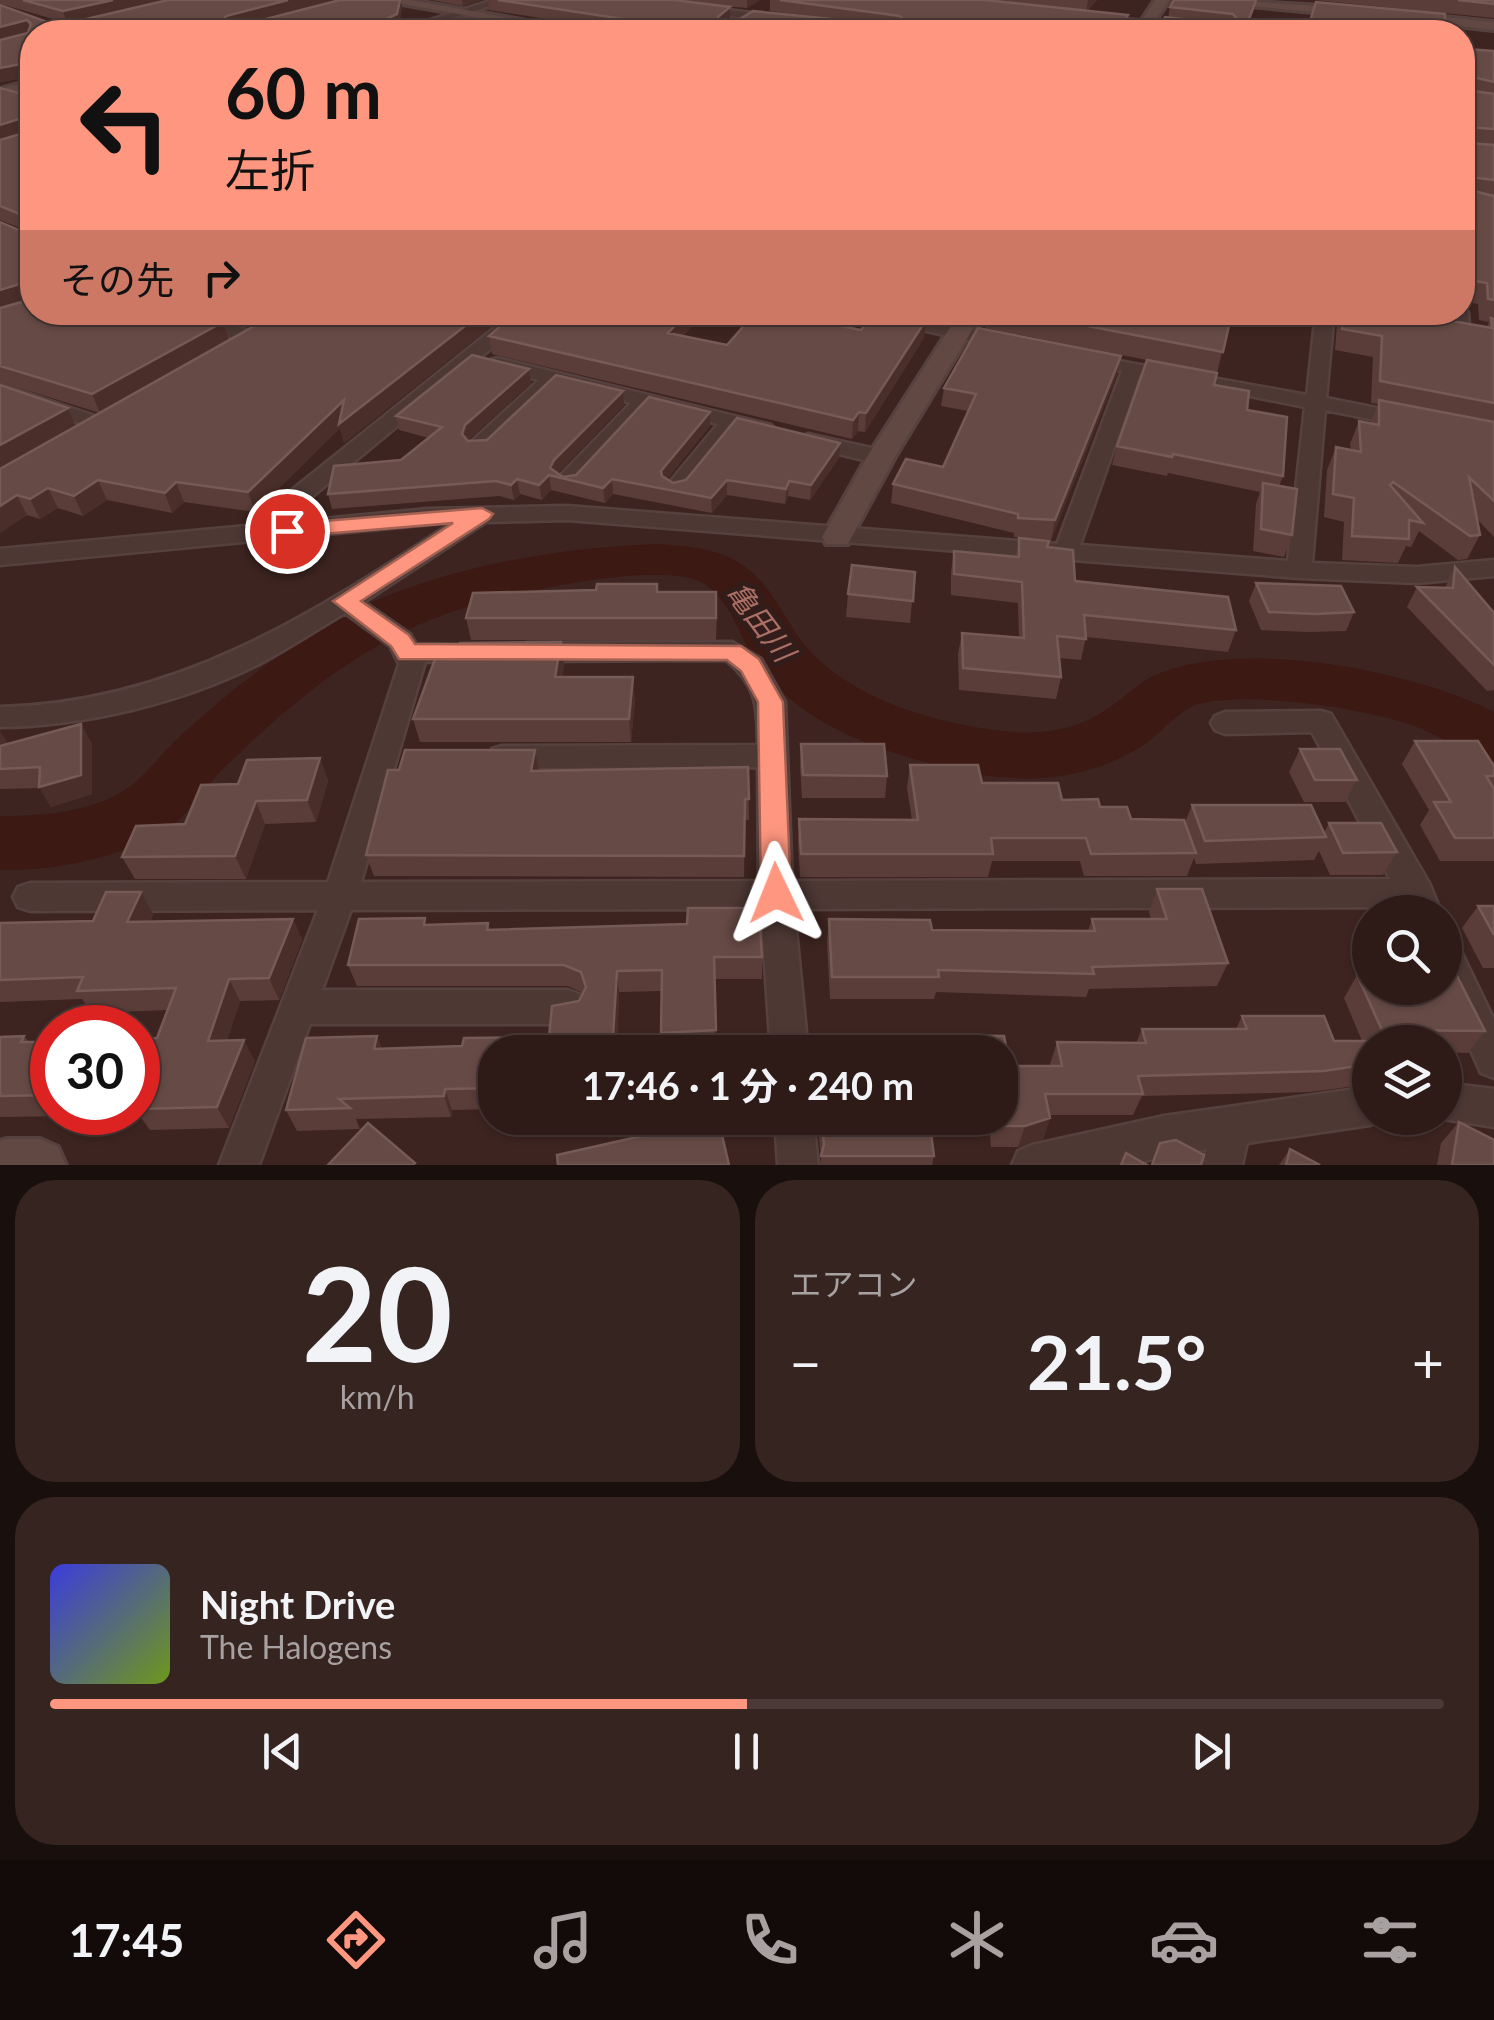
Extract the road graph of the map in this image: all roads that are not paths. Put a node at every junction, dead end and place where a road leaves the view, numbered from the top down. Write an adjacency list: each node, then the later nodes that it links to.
1 (387, 0): 7 (street)
2 (504, 0): 7 (street)
3 (773, 0): 9 (street)
4 (1229, 0): 8 (street)
5 (1267, 0): 18 (street)
6 (695, 9): 9 (street)
7 (461, 14): 12 (street); 13 (street)
8 (1378, 14)
9 (750, 16): 14 (street); 15 (street)
10 (1397, 16): 17 (street)
11 (1077, 17): 16 (street)
12 (440, 20)
13 (500, 20)
14 (744, 20)
15 (789, 20)
16 (1095, 20)
17 (1446, 20)
18 (1456, 20)
19 (209, 325): 24 (street)
20 (510, 325): 27 (street)
21 (965, 325): 37 (street)
22 (971, 325): 25 (street)
23 (1323, 325): 32 (street)
24 (253, 338)
25 (1017, 345)
26 (1075, 356): 28 (street)
27 (469, 358): 29 (street); 41 (street)
28 (1133, 367): 32 (street); 43 (street)
29 (553, 378): 31 (street); 36 (street)
30 (6, 397): 35 (street)
31 (645, 400): 33 (street); 38 (street)
32 (1316, 402): 34 (street); 46 (street)
33 (731, 421): 37 (street); 39 (street)
34 (1423, 423)
35 (67, 444)
36 (478, 447)
37 (881, 457): 42 (street)
38 (567, 482)
39 (676, 488)
40 (482, 514): 41 (street); 42 (street); 47 (street)
41 (252, 534): 44 (street)
42 (837, 537): 43 (street)
43 (1066, 551): 46 (street)
44 (0, 556)
45 (1494, 568): 46 (street)
46 (1299, 570)
47 (345, 601): 48 (street); 49 (street)
48 (404, 647): 51 (street); 52 (street)
49 (0, 717)
50 (1225, 723): 56 (street)
51 (772, 756): 54 (street); 55 (street)
52 (384, 757): 53 (street); 57 (street)
53 (422, 757)
54 (481, 757)
55 (776, 893): 57 (street); 59 (street); 63 (street)
56 (1417, 895)
57 (340, 896): 58 (street); 61 (street)
58 (30, 898)
59 (1352, 902)
60 (1462, 991): 64 (street)
61 (298, 1007): 62 (street); 72 (street)
62 (568, 1007)
63 (788, 1035)
64 (1494, 1060)
65 (1462, 1104): 66 (street)
66 (1494, 1108)
67 (1352, 1111): 69 (street)
68 (795, 1135): 73 (street)
69 (1224, 1146): 74 (street)
70 (6, 1165): 71 (street)
71 (40, 1165)
72 (239, 1165)
73 (798, 1165)
74 (1032, 1165)

